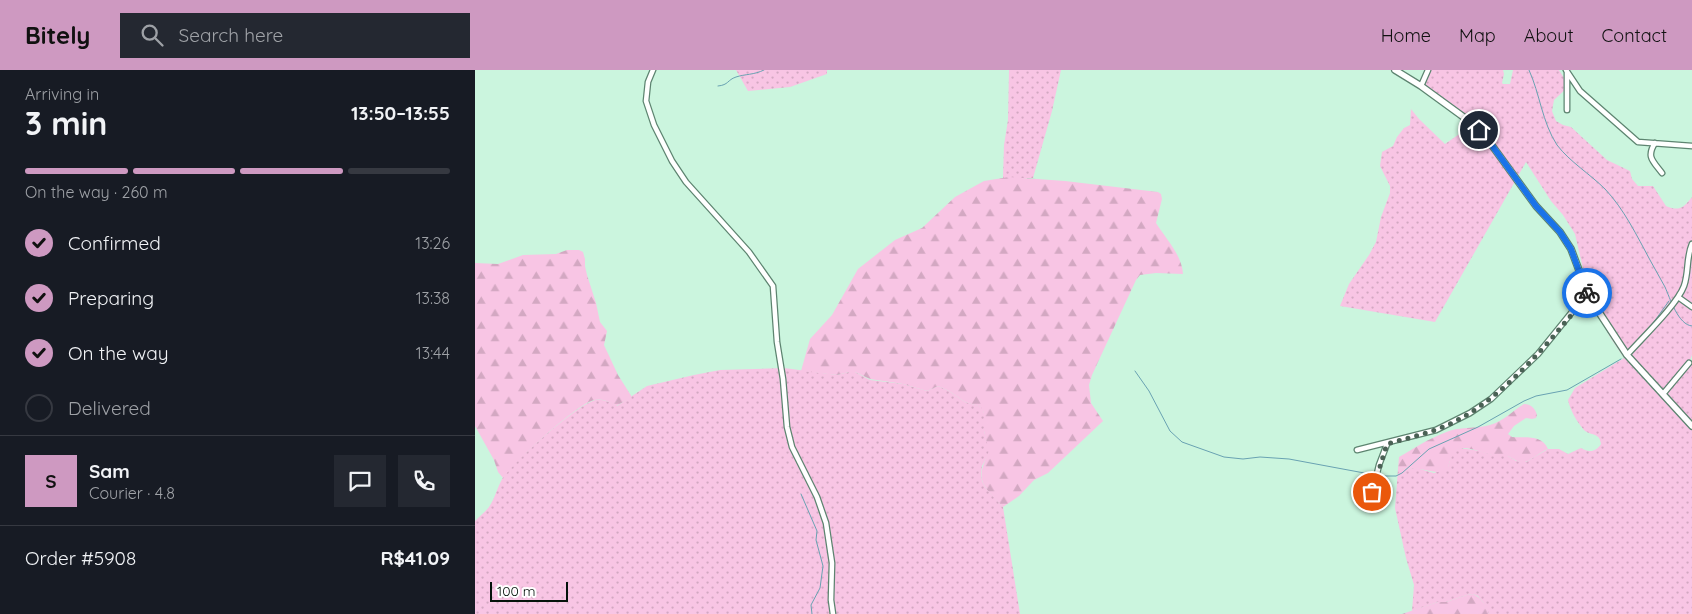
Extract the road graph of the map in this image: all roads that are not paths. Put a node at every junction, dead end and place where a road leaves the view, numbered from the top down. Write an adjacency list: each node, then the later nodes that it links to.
1 (653, 70): 21 (street)
2 (1395, 70): 5 (street)
3 (1428, 70): 5 (street)
4 (1566, 71): 6 (street); 7 (street)
5 (1421, 86): 11 (street)
6 (1567, 110)
7 (1655, 143): 8 (street); 9 (street)
8 (1692, 146)
9 (1662, 173)
10 (1692, 244): 12 (street)
11 (1589, 297): 14 (street); 18 (street)
12 (1676, 299): 13 (street); 14 (street)
13 (1692, 307)
14 (1627, 355): 16 (street)
15 (1689, 363): 16 (street)
16 (1663, 394): 17 (street)
17 (1692, 426)
18 (1387, 444): 19 (street); 20 (street)
19 (1357, 450)
20 (1370, 503)
21 (833, 614)

